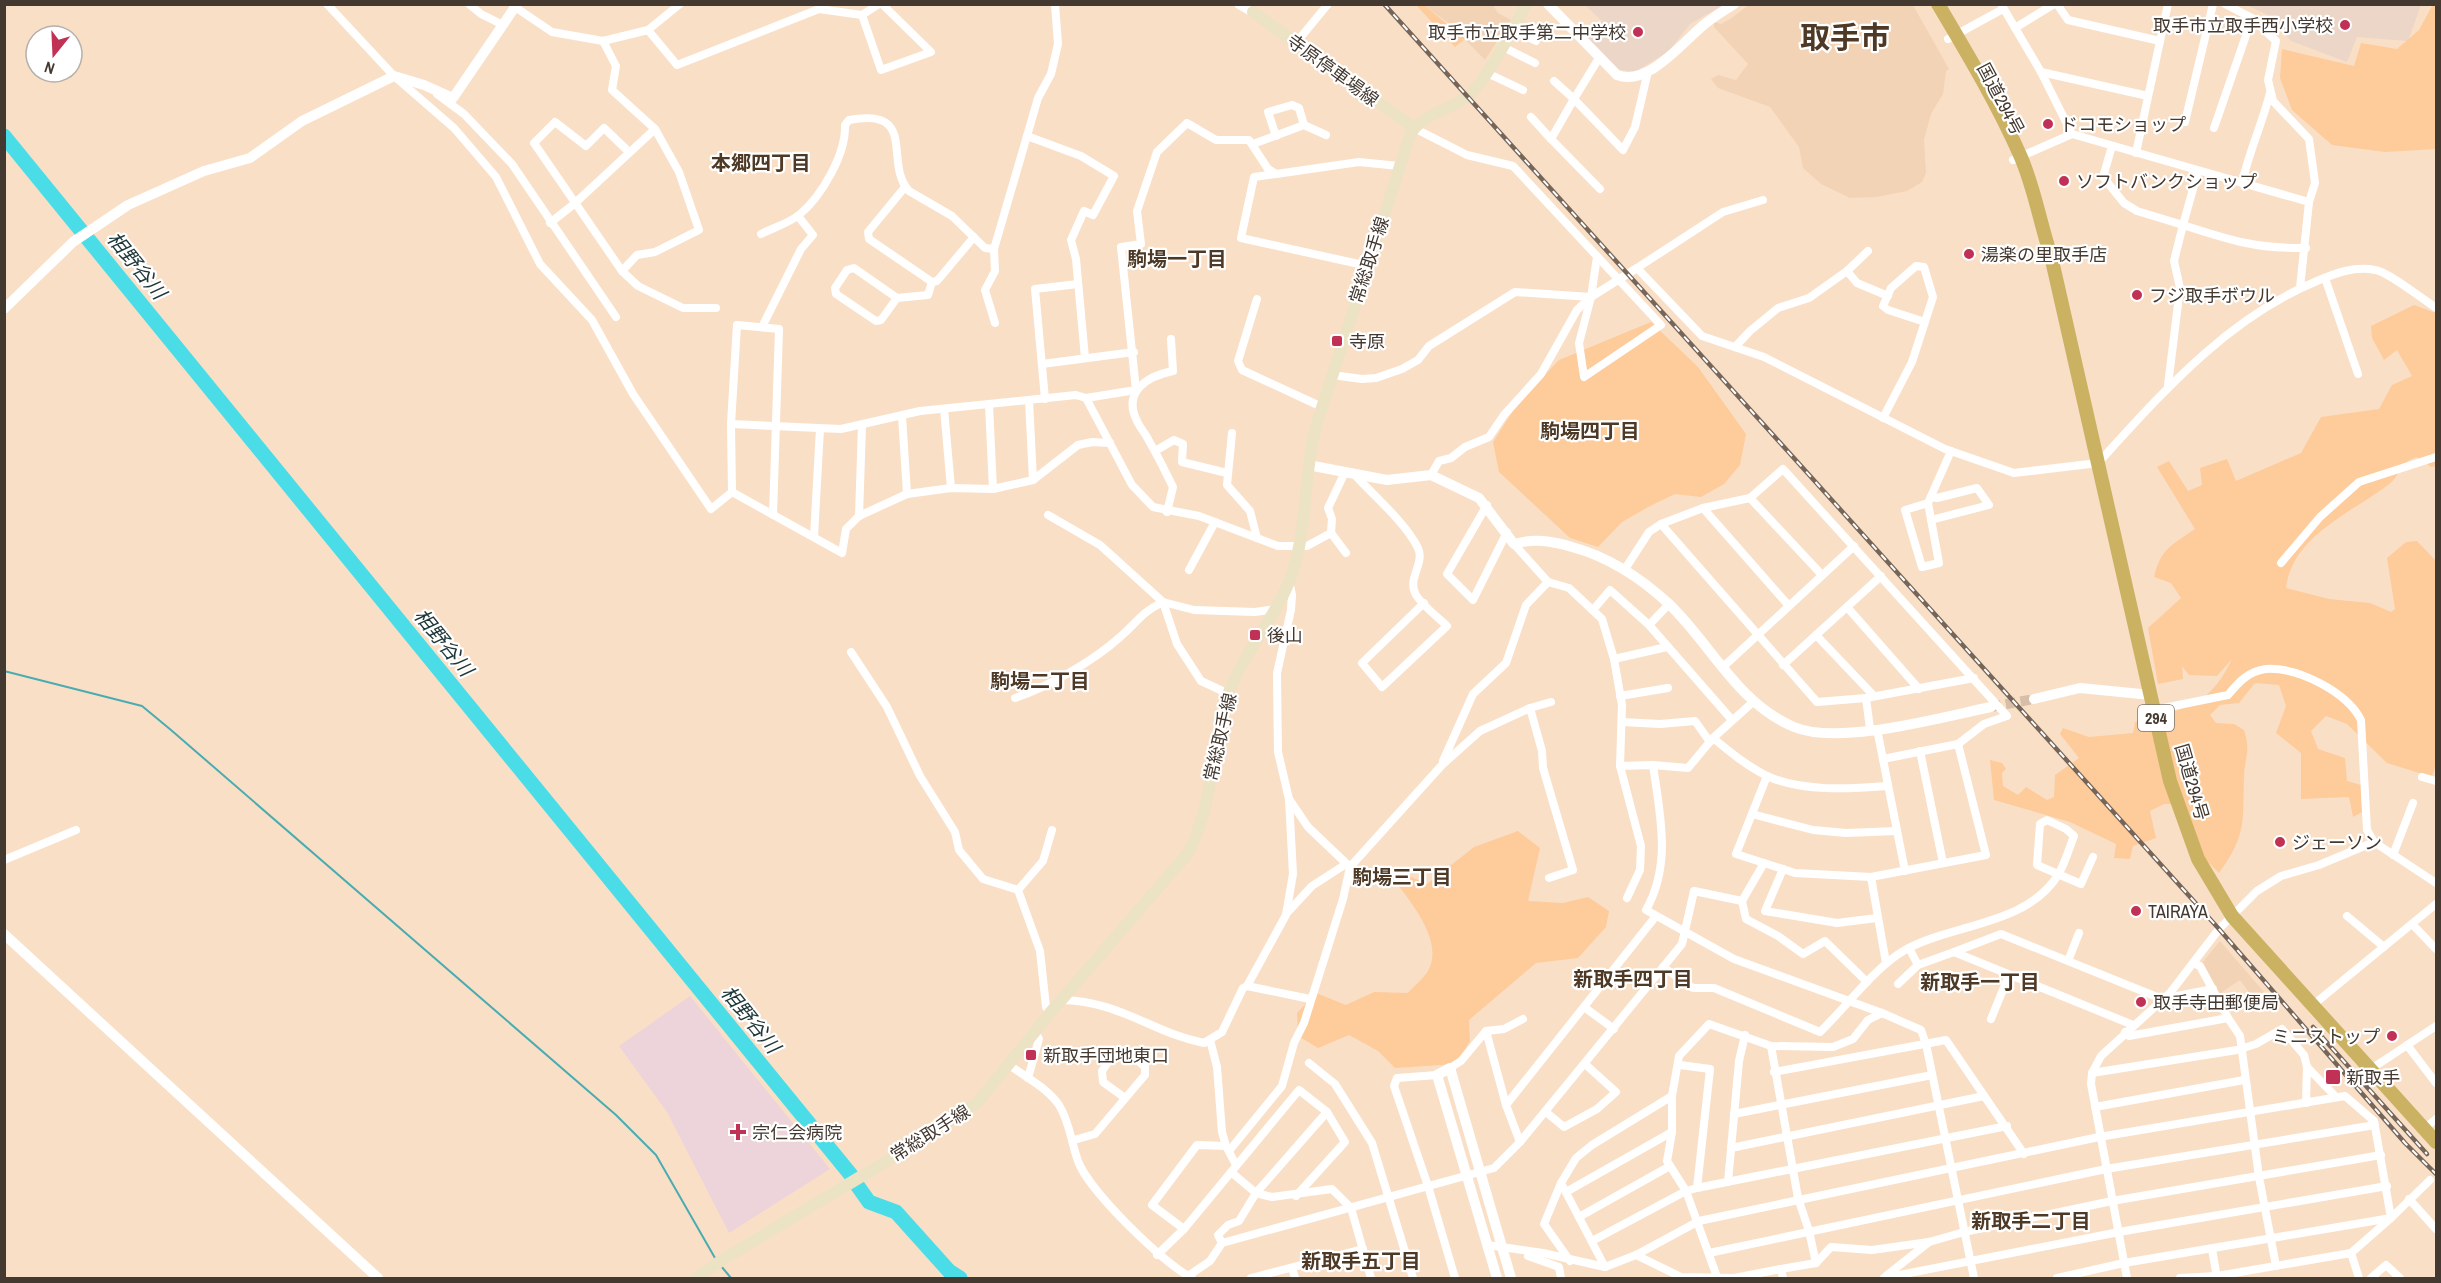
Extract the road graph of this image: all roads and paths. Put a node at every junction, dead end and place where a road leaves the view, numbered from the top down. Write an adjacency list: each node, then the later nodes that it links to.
1 (327, 4): 37 (street)
2 (469, 4): 22 (street)
3 (680, 4): 25 (street)
4 (881, 4): 20 (street); 20 (street)
5 (1055, 4): 53 (street)
6 (1239, 4): 19 (street)
7 (1328, 4): 30 (street)
8 (1526, 4): 24 (main road)
9 (1548, 4): 32 (street)
10 (1734, 4): 34 (street)
11 (1928, 4): 26 (highway, 国道294号 / 294)
12 (1938, 4): 26 (highway, 国道294号 / 294)
13 (2055, 4): 23 (street); 29 (street)
14 (2168, 4): 29 (street)
15 (2212, 4): 45 (street)
16 (2225, 4): 21 (street)
17 (516, 6): 22 (street); 27 (street)
18 (2002, 7): 23 (street); 26 (street)
19 (1257, 8): 30 (main road, 寺原停車場線)
20 (862, 15): 25 (street)
21 (2252, 18): 41 (street); 48 (street)
22 (503, 25): 39 (street)
23 (2015, 28): 35 (street)
24 (1511, 29): 28 (street); 31 (main road)
25 (648, 30): 27 (street)
26 (1952, 36): 59 (highway, 国道294号 / 294)
27 (603, 41): 49 (street)
28 (1536, 41)
29 (2160, 41): 42 (street)
30 (1296, 43): 47 (main road, 寺原停車場線)
31 (1501, 46): 33 (street); 36 (main road)
32 (1599, 58): 34 (street); 43 (street)
33 (1535, 63)
34 (1648, 71): 43 (street)
35 (2041, 72): 42 (street); 50 (street)
36 (1487, 73): 40 (street); 47 (main road)
37 (393, 76): 39 (street); 92 (street); 132 (street)
38 (1554, 81): 43 (street)
39 (424, 85): 70 (street)
40 (1523, 90)
41 (2271, 91): 63 (street); 67 (street)
42 (2148, 96): 58 (street)
43 (1575, 99): 54 (street)
44 (1531, 117): 54 (street)
45 (2185, 122)
46 (1304, 125): 51 (street); 51 (street); 52 (street)
47 (1414, 128): 60 (main road, 常総取手線); 77 (street)
48 (2214, 128)
49 (655, 129): 57 (street); 80 (street)
50 (2072, 134): 56 (street); 59 (street)
51 (1276, 135): 55 (street)
52 (1326, 135)
53 (1027, 136): 75 (street); 85 (street)
54 (1551, 139): 65 (street)
55 (1253, 144): 62 (street); 100 (street)
56 (2112, 146): 58 (street); 71 (street)
57 (629, 152): 68 (street); 68 (street)
58 (2136, 153): 61 (street)
59 (2017, 158): 124 (highway, 国道294号 / 294)
60 (1399, 166): 62 (street); 78 (main road, 常総取手線)
61 (2198, 171): 63 (street); 71 (street)
62 (1276, 174): 78 (street)
63 (2242, 183): 67 (street)
64 (905, 187): 69 (street); 73 (street); 84 (street)
65 (1599, 189)
66 (1763, 200): 79 (street)
67 (2309, 202): 74 (street)
68 (574, 204): 70 (street); 80 (street)
69 (798, 216): 72 (street); 97 (street)
70 (550, 223): 94 (street)
71 (2183, 225): 74 (street); 105 (street)
72 (761, 234)
73 (974, 237): 75 (street); 84 (street)
74 (2306, 248): 86 (street)
75 (994, 249): 96 (street)
76 (1868, 251): 81 (street)
77 (1597, 257): 83 (street); 88 (street)
78 (1368, 266): 104 (main road, 常総取手線)
79 (1637, 268): 83 (street); 99 (street)
80 (622, 271): 93 (street)
81 (1847, 271): 87 (street); 99 (street)
82 (2325, 278): 86 (street); 91 (street); 103 (street)
83 (1619, 281): 88 (street); 88 (street)
84 (932, 282): 89 (street)
85 (1078, 284): 101 (street); 102 (street)
86 (2300, 288): 105 (street)
87 (1888, 296): 95 (street); 95 (street)
88 (1591, 297): 104 (street); 128 (street)
89 (897, 298): 89 (street)
90 (1257, 299): 111 (street)
91 (2436, 308)
92 (4, 309)
93 (716, 309)
94 (616, 317)
95 (1925, 322): 114 (street)
96 (995, 323)
97 (762, 327): 115 (street); 117 (street)
98 (1171, 339): 106 (street)
99 (1735, 347): 114 (street)
100 (1134, 352): 101 (street); 106 (street)
101 (1085, 358): 102 (street)
102 (1042, 364): 108 (street)
103 (2358, 374)
104 (1332, 375): 111 (main road, 常総取手線)
105 (2168, 385): 124 (street)
106 (1136, 390): 107 (street); 121 (street)
107 (1086, 398): 108 (street); 120 (street)
108 (1045, 399): 109 (street)
109 (1029, 400): 110 (street); 129 (street)
110 (989, 405): 112 (street); 131 (street)
111 (1322, 407): 125 (main road, 常総取手線)
112 (944, 409): 113 (street); 130 (street)
113 (902, 416): 116 (street); 133 (street)
114 (1883, 417): 122 (street)
115 (731, 424): 117 (street); 132 (street)
116 (862, 426): 118 (street); 141 (street)
117 (775, 427): 118 (street); 140 (street)
118 (820, 429): 147 (street)
119 (1232, 433): 126 (street)
120 (1110, 443): 129 (street); 138 (street)
121 (1155, 451): 126 (street); 138 (street)
122 (1951, 451): 124 (street); 135 (street)
123 (2436, 457): 153 (street)
124 (2098, 463): 179 (highway, 国道294号 / 294)
125 (1308, 465): 127 (street); 151 (main road, 常総取手線)
126 (1227, 473): 148 (street)
127 (1350, 473): 128 (street); 146 (street); 161 (street)
128 (1431, 475): 136 (street)
129 (1034, 480): 131 (street)
130 (951, 488): 131 (street); 133 (street)
131 (993, 489)
132 (732, 492): 140 (street)
133 (907, 494): 141 (street)
134 (1750, 498): 137 (street); 150 (street); 156 (street)
135 (1929, 500): 142 (street); 142 (street); 142 (street)
136 (1487, 505): 145 (street); 145 (street)
137 (1703, 508): 144 (street); 163 (street)
138 (1167, 512): 143 (street)
139 (1048, 515): 160 (street)
140 (773, 516): 147 (street)
141 (859, 516): 147 (street)
142 (1931, 520)
143 (1215, 522): 148 (street); 155 (street)
144 (1661, 524): 154 (street); 169 (street)
145 (1507, 532): 149 (street)
146 (1331, 533): 151 (street); 152 (street)
147 (814, 537)
148 (1257, 538): 151 (street)
149 (1514, 544): 154 (street); 159 (street)
150 (1854, 546): 156 (street); 157 (street)
151 (1298, 548): 158 (main road, 常総取手線)
152 (1346, 553)
153 (2281, 563)
154 (1625, 569): 162 (street)
155 (1189, 570)
156 (1822, 575): 163 (street)
157 (1881, 576): 164 (street); 175 (street)
158 (1289, 581): 165 (main road, 常総取手線); 203 (street)
159 (1548, 582): 166 (street); 196 (street)
160 (1163, 602): 165 (street); 178 (street); 182 (street)
161 (1424, 603): 161 (street)
162 (1669, 604): 167 (street); 174 (street)
163 (1789, 606): 169 (street)
164 (1847, 607): 168 (street); 177 (street)
165 (1276, 609): 178 (main road, 常総取手線)
166 (1593, 610): 167 (street); 172 (street)
167 (1649, 625): 170 (street)
168 (1816, 635): 173 (street); 181 (street)
169 (1757, 636): 173 (street); 174 (street)
170 (1667, 647): 172 (street); 189 (street)
171 (851, 652): 222 (street)
172 (1614, 659): 180 (street)
173 (1783, 665): 181 (street)
174 (1723, 668): 185 (street)
175 (1974, 678): 177 (street); 193 (street)
176 (1668, 688): 180 (street)
177 (1919, 689): 181 (street)
178 (1228, 694): 253 (main road, 常総取手線)
179 (2151, 695): 183 (street); 188 (highway, 国道294号 / 294)
180 (1620, 696): 190 (street)
181 (1870, 697): 191 (street)
182 (1015, 698)
183 (2034, 699)
184 (1551, 702): 187 (street)
185 (1753, 702): 189 (street); 191 (street)
186 (1991, 707): 191 (street)
187 (1530, 708): 196 (street); 220 (street)
188 (2154, 710): 209 (street); 228 (highway, 国道294号 / 294)
189 (1732, 720): 192 (street)
190 (1622, 722): 192 (street); 198 (street)
191 (1873, 729): 195 (street)
192 (1711, 740): 197 (street); 199 (street)
193 (1958, 744): 194 (street); 214 (street)
194 (1920, 751): 195 (street); 214 (street)
195 (1883, 759): 202 (street)
196 (1442, 765): 215 (street)
197 (1653, 765): 198 (street); 227 (street)
198 (1620, 766): 223 (street)
199 (1767, 776): 202 (street); 205 (street)
200 (2422, 777): 201 (street)
201 (2436, 781)
202 (1887, 786): 208 (street)
203 (1289, 799): 215 (street); 226 (street)
204 (2413, 803): 210 (street)
205 (1752, 814): 208 (street); 213 (street)
206 (1052, 830): 222 (street)
207 (76, 831): 212 (street)
208 (1897, 831): 217 (street)
209 (2374, 842): 210 (street); 228 (street)
210 (2393, 855): 221 (street)
211 (2093, 856): 218 (street)
212 (4, 860)
213 (1764, 863): 216 (street); 224 (street)
214 (1942, 863): 217 (street)
215 (1348, 866): 226 (street); 251 (street)
216 (1783, 869): 219 (street); 230 (street)
217 (1905, 871): 219 (street)
218 (2058, 875): 218 (street); 231 (street)
219 (1871, 877): 230 (street)
220 (1550, 878)
221 (2436, 883)
222 (1018, 890): 257 (street)
223 (1627, 898)
224 (1742, 901): 233 (street); 247 (street)
225 (2436, 904): 232 (street)
226 (1286, 915): 249 (street)
227 (1656, 916): 233 (street); 256 (street)
228 (2232, 916): 243 (street); 255 (highway, 国道294号 / 294)
229 (2347, 916): 237 (street)
230 (1877, 918): 242 (street)
231 (1995, 918): 236 (street); 238 (street)
232 (2412, 924): 237 (street); 239 (street)
233 (1684, 932): 245 (street); 254 (street)
234 (2079, 933): 241 (street)
235 (4, 934): 375 (street)
236 (2001, 934): 240 (street); 241 (street)
237 (2384, 947): 255 (street)
238 (1909, 948): 242 (street); 244 (street)
239 (2436, 949)
240 (1954, 952): 244 (street); 246 (street)
241 (2068, 962): 252 (street)
242 (1886, 963): 247 (street)
243 (2193, 963): 250 (street); 252 (street)
244 (1918, 964): 248 (street)
245 (1663, 967): 254 (street); 264 (street)
246 (2009, 975): 261 (street); 262 (street)
247 (1867, 982): 254 (street)
248 (1898, 984)
249 (1247, 986): 251 (street); 269 (street)
250 (2212, 989): 252 (street); 259 (street)
251 (1310, 999): 313 (street)
252 (2162, 999): 262 (street)
253 (1061, 1000): 257 (main road, 常総取手線); 269 (street)
254 (1851, 1002): 258 (street)
255 (2313, 1005): 280 (highway, 国道294号 / 294)
256 (1584, 1007): 264 (street); 295 (street)
257 (1050, 1013): 266 (main road, 常総取手線)
258 (1882, 1013): 270 (street); 272 (street)
259 (2228, 1018): 267 (street); 273 (street)
260 (1523, 1019): 265 (street)
261 (1991, 1020)
262 (2133, 1025): 267 (street)
263 (2436, 1026): 271 (street)
264 (1614, 1029): 275 (street)
265 (1486, 1030): 279 (street); 295 (street)
266 (1035, 1031): 276 (main road, 常総取手線); 285 (street)
267 (2125, 1032): 282 (street)
268 (1745, 1035): 272 (street); 277 (street); 300 (street)
269 (1210, 1040): 313 (street)
270 (1926, 1044): 281 (street); 283 (street); 289 (street)
271 (2407, 1045): 280 (street); 287 (street)
272 (1771, 1046): 281 (street)
273 (2241, 1048): 278 (street); 282 (street); 286 (street)
274 (1310, 1063): 335 (street)
275 (1585, 1064): 298 (street); 298 (street)
276 (1009, 1065): 285 (street); 376 (main road, 常総取手線)
277 (1680, 1065): 288 (street); 330 (street)
278 (2307, 1067): 290 (street); 292 (street)
279 (1450, 1068): 284 (street); 322 (street)
280 (2371, 1069): 304 (highway, 国道294号 / 294)
281 (1774, 1072): 293 (street)
282 (2092, 1073): 296 (street)
283 (1932, 1075): 293 (street); 294 (street)
284 (1437, 1076): 323 (street); 328 (street)
285 (1028, 1078): 309 (street)
286 (2244, 1080): 296 (street); 299 (street)
287 (2436, 1083)
288 (1672, 1096): 305 (street); 327 (street)
289 (1984, 1096): 294 (street); 303 (street)
290 (2336, 1097): 292 (street); 302 (street)
291 (1125, 1098): 291 (street); 309 (street)
292 (2306, 1103): 299 (street)
293 (1780, 1105): 300 (street); 306 (street)
294 (1939, 1105): 306 (street); 307 (street)
295 (1506, 1106): 310 (street)
296 (2095, 1107): 308 (street)
297 (1327, 1112): 318 (street); 333 (street); 334 (street)
298 (1546, 1112): 310 (street)
299 (2249, 1113): 308 (street); 312 (street)
300 (1734, 1114): 314 (street)
301 (2436, 1119): 304 (street)
302 (2375, 1125): 312 (street); 316 (street)
303 (2007, 1126): 307 (street); 315 (street)
304 (2424, 1129): 311 (highway, 国道294号 / 294)
305 (1672, 1132): 317 (street); 332 (street)
306 (1786, 1137): 314 (street); 320 (street)
307 (1945, 1137): 319 (street); 320 (street)
308 (2099, 1137): 315 (street); 321 (street)
309 (1074, 1140): 360 (street)
310 (1520, 1142): 322 (street)
311 (2436, 1142)
312 (2254, 1144): 321 (street); 324 (street)
313 (1228, 1148): 318 (street); 346 (street)
314 (1731, 1148): 326 (street)
315 (2024, 1154): 319 (street)
316 (2381, 1155): 324 (street); 329 (street)
317 (1670, 1166): 331 (street); 342 (street)
318 (1234, 1168): 333 (street); 346 (street)
319 (1951, 1168): 336 (street); 339 (street)
320 (1792, 1169): 326 (street); 336 (street)
321 (2106, 1169): 338 (street); 339 (street)
322 (1479, 1172): 323 (street); 355 (street)
323 (1466, 1175): 328 (street); 354 (street)
324 (2259, 1177): 338 (street); 340 (street)
325 (2430, 1180): 337 (street)
326 (1728, 1182): 330 (street)
327 (1561, 1183): 332 (street); 363 (street)
328 (1428, 1186): 335 (street); 381 (street)
329 (2387, 1186): 340 (street); 343 (street)
330 (1697, 1188): 331 (street)
331 (1686, 1191): 344 (street); 351 (street)
332 (1566, 1192): 342 (street)
333 (1256, 1193): 334 (street); 353 (street)
334 (1296, 1196): 341 (street)
335 (1389, 1197): 341 (street); 380 (street)
336 (1798, 1198): 344 (street); 347 (street)
337 (2409, 1199): 343 (street); 345 (street)
338 (2112, 1201): 348 (street); 349 (street)
339 (1957, 1202): 347 (street); 348 (street)
340 (2265, 1207): 349 (street); 350 (street)
341 (1351, 1208): 353 (street); 356 (street)
342 (1579, 1217): 351 (street)
343 (2391, 1218): 350 (street); 359 (street)
344 (1698, 1221): 358 (street); 361 (street)
345 (2436, 1228)
346 (1184, 1229): 360 (street)
347 (1809, 1231): 358 (street); 365 (street)
348 (1964, 1232): 352 (street); 364 (street)
349 (2119, 1232): 364 (street); 366 (street)
350 (2270, 1238): 357 (street); 367 (street)
351 (1592, 1241): 368 (street)
352 (1929, 1242): 365 (street); 386 (street)
353 (1221, 1243): 372 (street)
354 (1487, 1245): 355 (street); 382 (street)
355 (1501, 1247): 363 (street); 383 (street)
356 (1363, 1249): 369 (street); 379 (street)
357 (2212, 1249): 366 (street); 374 (street)
358 (1709, 1253): 373 (street)
359 (2351, 1253): 367 (street); 392 (street)
360 (1157, 1255): 372 (street)
361 (1636, 1255): 368 (street); 373 (street)
362 (1528, 1256): 384 (street)
363 (1570, 1261): 368 (street)
364 (1971, 1261): 386 (street); 387 (street)
365 (1816, 1263): 371 (street)
366 (2124, 1263): 370 (street); 390 (street)
367 (2276, 1266): 374 (street)
368 (1605, 1267)
369 (1292, 1268): 377 (street); 378 (street)
370 (2090, 1272): 388 (street); 389 (street)
371 (1782, 1274): 385 (street)
372 (1190, 1277)
373 (1717, 1277): 385 (street)
374 (2217, 1277): 391 (street)
375 (378, 1278)
376 (696, 1278)
377 (1251, 1278)
378 (1295, 1278)
379 (1371, 1278)
380 (1413, 1278)
381 (1455, 1278)
382 (1497, 1278)
383 (1510, 1278)
384 (1558, 1278)
385 (1734, 1278)
386 (1884, 1278)
387 (1974, 1278)
388 (2057, 1278)
389 (2083, 1278)
390 (2127, 1278)
391 (2181, 1278)
392 (2359, 1278)
393 (2371, 1278): 394 (street)
394 (2400, 1278)

